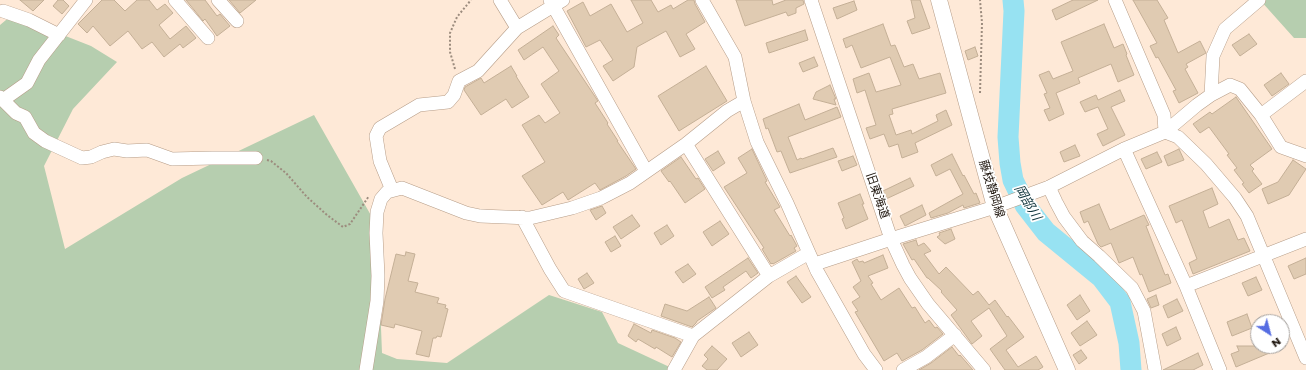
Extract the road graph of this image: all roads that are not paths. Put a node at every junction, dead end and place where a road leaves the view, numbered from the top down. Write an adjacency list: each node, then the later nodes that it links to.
1 (86, 0): 14 (street)
2 (175, 0): 15 (street)
3 (218, 0): 12 (street)
4 (500, 0): 13 (street)
5 (702, 0): 19 (street)
6 (811, 0): 31 (street, 旧東海道)
7 (939, 0): 29 (main road, 藤枝静岡線)
8 (1115, 0): 21 (street)
9 (1259, 0): 17 (street)
10 (555, 2): 13 (street); 26 (street)
11 (3, 11): 14 (street)
12 (237, 21)
13 (517, 28): 28 (street)
14 (59, 35): 18 (street)
15 (208, 38)
16 (1306, 81): 20 (street)
17 (1211, 95): 20 (street); 21 (street)
18 (1, 99): 25 (street)
19 (744, 101): 22 (street); 34 (street)
20 (1261, 116): 24 (street)
21 (1165, 132): 23 (street); 33 (street)
22 (686, 144): 26 (street); 35 (street)
23 (1124, 150): 27 (street); 36 (street)
24 (1306, 156)
25 (256, 158)
26 (646, 171): 30 (street)
27 (1049, 187): 29 (street); 46 (street)
28 (390, 191): 30 (street); 40 (street)
29 (1002, 205): 31 (street); 45 (main road, 藤枝静岡線)
30 (522, 217): 38 (street)
31 (891, 239): 34 (street); 37 (street, 旧東海道)
32 (1306, 239): 33 (street)
33 (1263, 255): 36 (street); 39 (street)
34 (812, 259): 35 (street); 42 (street)
35 (768, 276): 38 (street)
36 (1186, 286): 47 (street)
37 (955, 335): 43 (street); 44 (street, 旧東海道)
38 (693, 336): 41 (street)
39 (1306, 358)
40 (366, 370)
41 (674, 370)
42 (876, 370)
43 (903, 370)
44 (984, 370)
45 (1067, 370)
46 (1155, 370)
47 (1220, 370)

